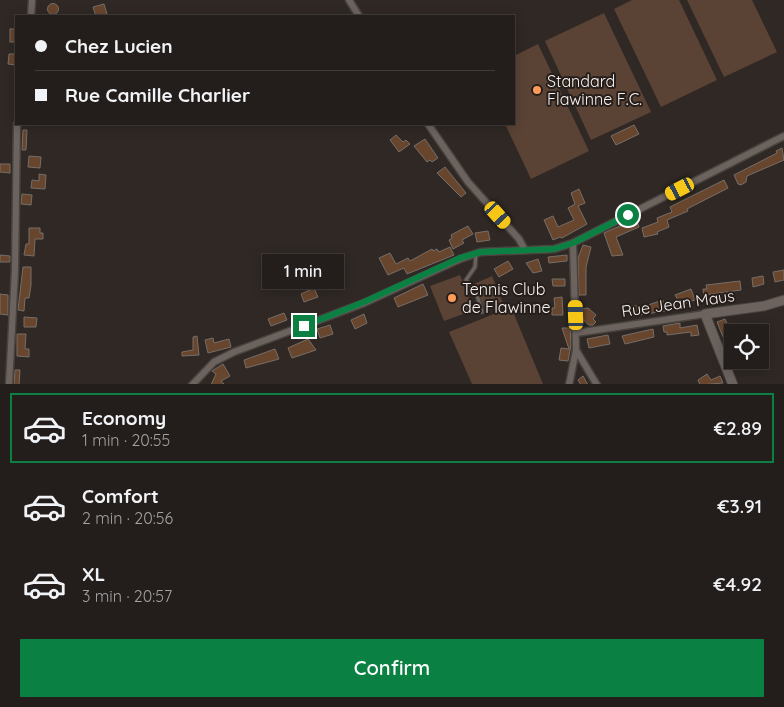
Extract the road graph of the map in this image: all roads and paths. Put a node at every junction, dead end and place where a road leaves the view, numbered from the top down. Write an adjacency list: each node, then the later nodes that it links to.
1 (32, 0): 3 (street)
2 (349, 0): 4 (street)
3 (32, 15)
4 (358, 15)
5 (17, 125): 16 (street)
6 (429, 125): 9 (street)
7 (784, 136): 8 (street)
8 (573, 243): 9 (street); 14 (street)
9 (525, 250): 10 (street)
10 (476, 254): 12 (lane); 17 (street)
11 (784, 300): 13 (street, Rue Jean Maus)
12 (482, 312)
13 (705, 314): 14 (street, Rue Jean Maus); 20 (street)
14 (576, 333): 15 (street)
15 (576, 350): 18 (street); 19 (street)
16 (9, 384)
17 (192, 384)
18 (569, 384)
19 (597, 384)
20 (733, 384)

